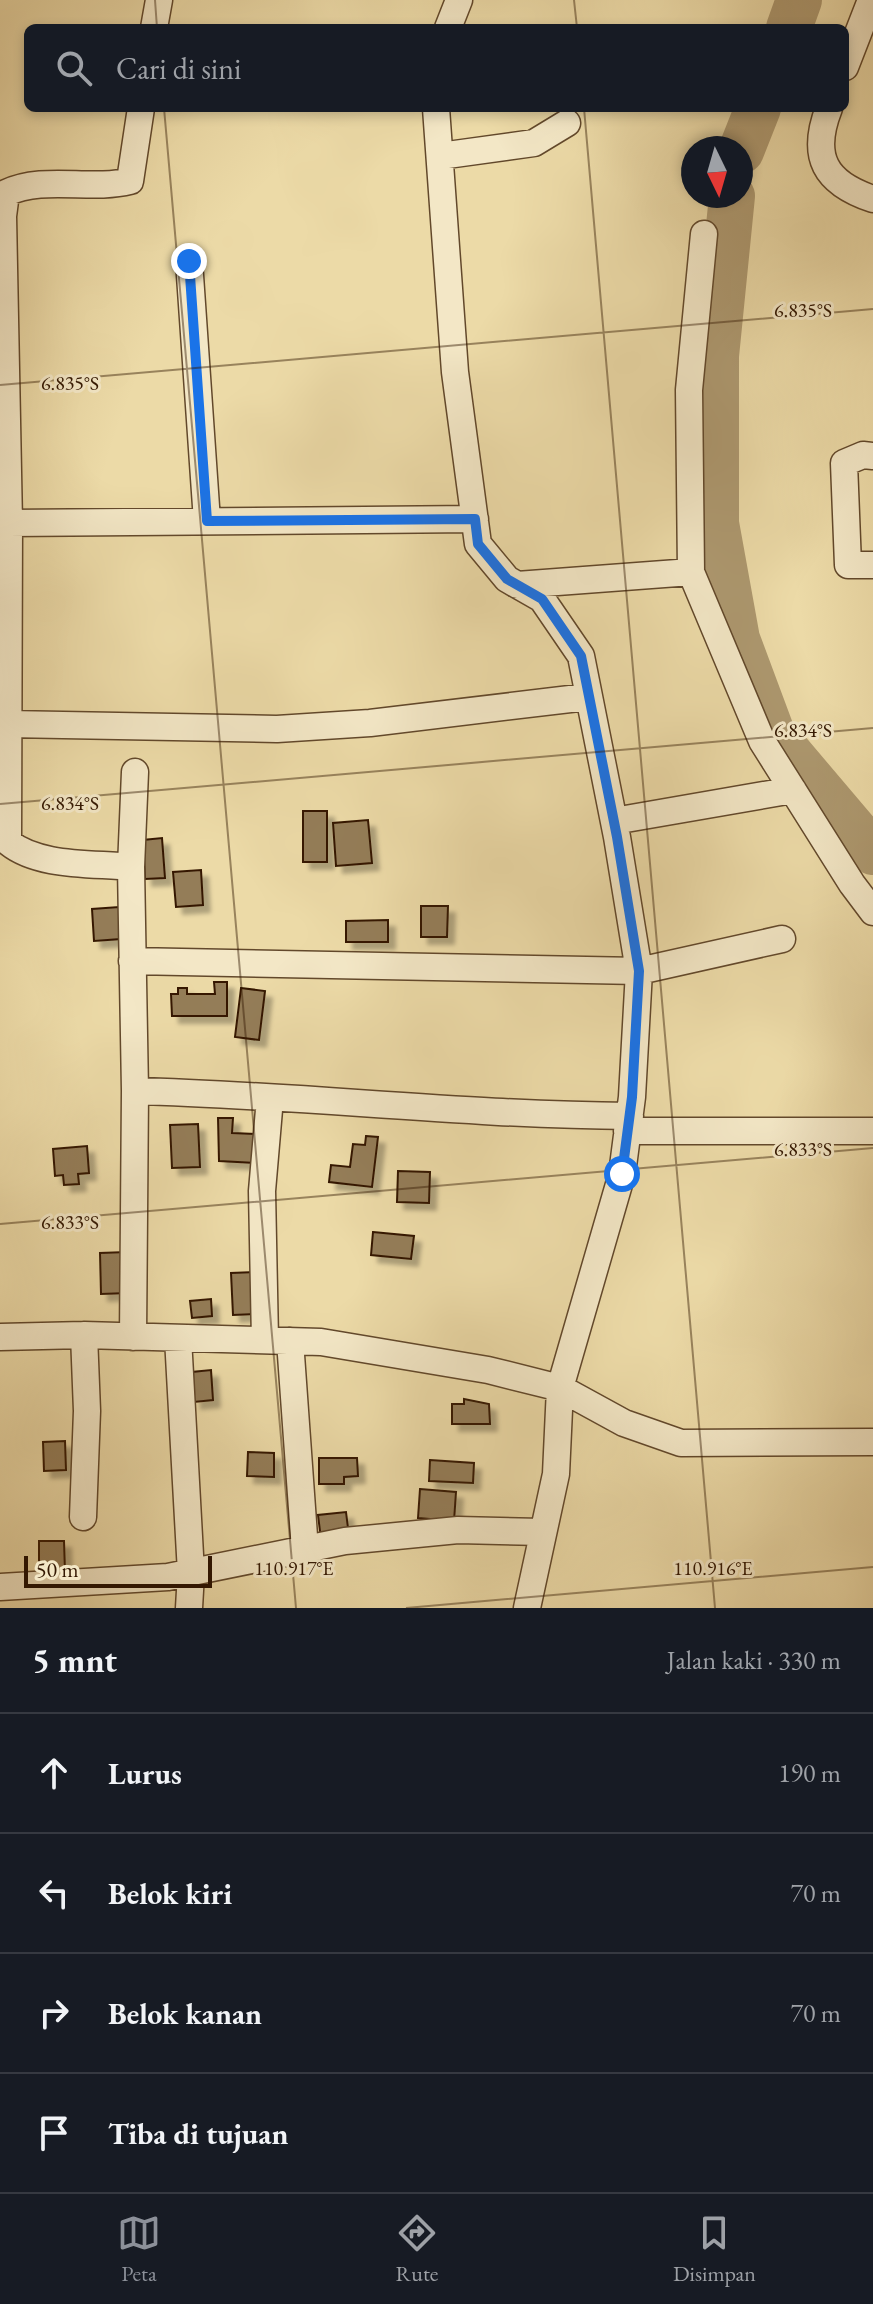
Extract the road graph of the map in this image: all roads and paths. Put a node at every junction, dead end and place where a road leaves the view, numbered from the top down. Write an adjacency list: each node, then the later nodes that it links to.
1 (159, 0): 4 (street)
2 (459, 0): 5 (street)
3 (871, 0): 6 (street)
4 (155, 24)
5 (450, 24)
6 (849, 57)
7 (140, 112): 18 (street)
8 (436, 112): 11 (street)
9 (828, 112): 12 (street)
10 (567, 123): 11 (street)
11 (440, 156): 16 (street)
12 (873, 199)
13 (704, 234): 20 (street)
14 (189, 261): 17 (street)
15 (873, 456): 19 (street)
16 (475, 519): 17 (street); 21 (street)
17 (207, 521): 18 (street)
18 (9, 523): 23 (street)
19 (873, 565)
20 (691, 572): 21 (street); 25 (street)
21 (517, 585): 22 (street)
22 (587, 697): 23 (street); 26 (street)
23 (8, 724): 27 (street)
24 (135, 772): 27 (street)
25 (793, 790): 26 (street); 28 (street)
26 (614, 821): 31 (street)
27 (131, 867): 30 (street)
28 (873, 912)
29 (782, 939): 31 (street)
30 (132, 961): 31 (street); 32 (street)
31 (639, 971): 34 (street)
32 (135, 1091): 33 (street); 38 (street)
33 (270, 1098): 34 (street); 40 (street)
34 (628, 1124): 35 (street); 41 (street)
35 (873, 1131)
36 (84, 1335): 37 (street); 38 (street); 43 (street)
37 (0, 1337)
38 (133, 1337): 39 (street)
39 (178, 1338): 40 (street); 46 (street)
40 (278, 1341): 41 (street); 45 (street)
41 (560, 1388): 42 (street); 44 (street)
42 (873, 1442)
43 (83, 1517)
44 (542, 1532): 45 (street); 49 (street)
45 (305, 1550): 46 (street)
46 (191, 1573): 47 (street); 48 (street)
47 (10, 1594)
48 (189, 1608)
49 (527, 1608)

